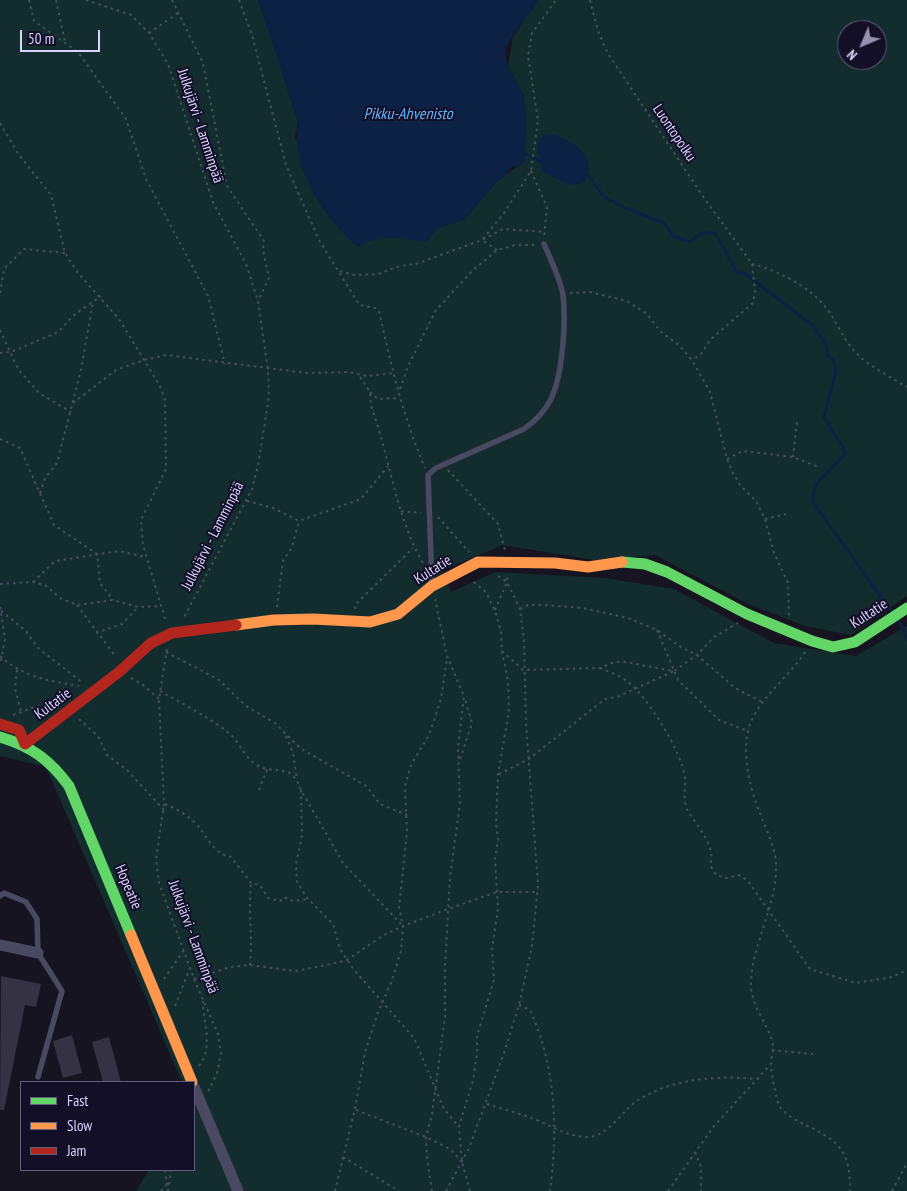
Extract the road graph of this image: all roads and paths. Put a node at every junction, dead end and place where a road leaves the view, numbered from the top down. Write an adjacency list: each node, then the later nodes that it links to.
1 (29, 0): 10 (path)
2 (56, 0): 10 (path)
3 (86, 0): 9 (path, Julkujärvi - Lamminpää)
4 (172, 0): 8 (path)
5 (238, 0): 19 (path)
6 (556, 0): 12 (path)
7 (590, 0): 18 (path, Luontopolku)
8 (178, 13): 9 (path); 23 (path)
9 (150, 33): 23 (path, Julkujärvi - Lamminpää)
10 (65, 43): 30 (path)
11 (0, 123): 17 (path)
12 (531, 171): 13 (path); 14 (path)
13 (545, 232): 14 (path); 15 (path)
14 (482, 240): 16 (path); 19 (path)
15 (544, 244): 16 (path); 21 (lane)
16 (497, 250): 35 (path)
17 (65, 253): 20 (path); 22 (path)
18 (752, 264): 29 (path, Luontopolku); 34 (path)
19 (340, 271): 32 (path)
20 (0, 292)
21 (562, 293): 29 (path); 44 (lane)
22 (101, 296): 24 (path); 28 (path)
23 (258, 301): 31 (path, Julkujärvi - Lamminpää)
24 (92, 302): 26 (path); 38 (path)
25 (0, 330): 26 (path)
26 (11, 352): 27 (path); 39 (path)
27 (0, 353)
28 (144, 360): 30 (path); 38 (path); 57 (path)
29 (692, 360): 43 (path)
30 (225, 364): 31 (path)
31 (268, 370): 33 (path); 49 (path, Julkujärvi - Lamminpää)
32 (393, 373): 33 (path); 35 (path)
33 (359, 376): 36 (path)
34 (907, 387)
35 (400, 390): 37 (path)
36 (370, 392): 37 (path); 45 (path)
37 (400, 398): 47 (path)
38 (73, 403): 39 (path)
39 (71, 412): 48 (path)
40 (797, 421): 42 (path)
41 (0, 439): 48 (path)
42 (793, 457): 43 (path); 46 (path)
43 (727, 459): 53 (path)
44 (444, 465): 47 (lane); 58 (path)
45 (388, 466): 50 (path); 54 (path)
46 (818, 467)
47 (428, 475): 51 (lane)
48 (40, 493): 56 (path)
49 (247, 501): 54 (path); 80 (path, Julkujärvi - Lamminpää)
50 (401, 511): 51 (path); 55 (path)
51 (430, 513): 59 (path); 62 (lane)
52 (786, 514): 53 (path)
53 (765, 519): 81 (path)
54 (300, 521): 76 (path)
55 (414, 547): 62 (path); 77 (path)
56 (97, 554): 57 (path); 63 (path); 66 (path)
57 (146, 557): 68 (path)
58 (508, 561): 59 (street, Kultatie); 64 (path); 75 (street, Kultatie)
59 (478, 562): 60 (street, Kultatie)
60 (463, 569): 62 (street, Kultatie); 73 (path)
61 (492, 572): 64 (path)
62 (431, 580): 77 (street, Kultatie); 87 (path)
63 (32, 582): 65 (path); 67 (path)
64 (507, 582): 71 (path); 73 (path)
65 (0, 584)
66 (113, 600): 67 (path); 70 (path)
67 (77, 605): 79 (path)
68 (161, 606): 70 (path); 80 (path)
69 (0, 607): 72 (path)
70 (138, 607): 79 (path)
71 (520, 609): 78 (path); 93 (path)
72 (2, 611): 88 (path); 95 (path)
73 (495, 611): 83 (path)
74 (899, 613): 82 (street, Kultatie)
75 (747, 614): 81 (street, Kultatie); 85 (path)
76 (274, 620): 77 (street, Kultatie); 80 (street, Kultatie)
77 (354, 622)
78 (657, 630): 85 (path); 94 (path)
79 (96, 633): 92 (path)
80 (172, 633): 84 (path, Julkujärvi - Lamminpää); 92 (street, Kultatie)
81 (796, 633): 82 (street, Kultatie)
82 (812, 641): 102 (path)
83 (502, 651): 93 (path); 113 (path)
84 (166, 652): 98 (path, Julkujärvi - Lamminpää); 107 (path)
85 (697, 655): 94 (path); 102 (path)
86 (0, 656): 88 (path)
87 (447, 656): 100 (path); 119 (path)
88 (3, 659): 89 (path); 91 (path)
89 (0, 666)
90 (600, 668): 93 (path); 94 (path); 97 (path)
91 (17, 670): 96 (path); 104 (path)
92 (121, 670): 95 (street, Kultatie); 101 (path)
93 (523, 670): 110 (path)
94 (674, 671): 97 (path); 106 (path)
95 (101, 686): 103 (street, Kultatie)
96 (81, 687)
97 (634, 688): 110 (path); 126 (path)
98 (160, 691): 101 (path, Julkujärvi - Lamminpää); 112 (path)
99 (72, 694): 104 (path)
100 (464, 696): 111 (path); 111 (path)
101 (159, 699): 117 (path, Julkujärvi - Lamminpää)
102 (762, 702): 106 (path)
103 (69, 710): 109 (street, Kultatie); 118 (path)
104 (21, 712): 105 (path)
105 (4, 721): 109 (street, Kultatie)
106 (748, 732): 126 (path)
107 (285, 734): 114 (path); 119 (path)
108 (0, 737): 109 (street, Hopeatie)
109 (25, 744): 136 (street, Hopeatie)
110 (529, 759): 113 (path); 122 (path)
111 (459, 761): 125 (path)
112 (267, 769): 114 (path); 115 (path)
113 (498, 775): 121 (path)
114 (297, 779): 116 (path)
115 (259, 790)
116 (301, 790): 124 (path); 127 (path)
117 (164, 804): 118 (path, Julkujärvi - Lamminpää); 120 (path)
118 (164, 810): 129 (path, Julkujärvi - Lamminpää)
119 (407, 815): 127 (path)
120 (251, 883): 124 (path); 132 (path)
121 (498, 892): 122 (path); 125 (path); 153 (path)
122 (538, 892): 139 (path)
123 (0, 896): 130 (lane)
124 (308, 899): 131 (path)
125 (448, 909): 127 (path); 148 (path)
126 (768, 910): 134 (path); 141 (path)
127 (403, 926): 131 (path); 138 (path)
128 (0, 945): 130 (street)
129 (184, 950): 133 (path, Julkujärvi - Lamminpää); 136 (path)
130 (38, 953): 145 (lane)
131 (347, 960): 132 (path); 138 (path)
132 (250, 965): 135 (path)
133 (190, 967): 135 (path, Julkujärvi - Lamminpää); 140 (path)
134 (907, 970)
135 (194, 979): 137 (path, Julkujärvi - Lamminpää)
136 (156, 992): 140 (street, Hopeatie)
137 (204, 999): 143 (path); 150 (path, Julkujärvi - Lamminpää)
138 (382, 1003): 148 (path); 152 (path)
139 (519, 1005): 151 (path); 154 (path)
140 (168, 1024): 143 (street, Hopeatie)
141 (772, 1050): 142 (path); 144 (path)
142 (812, 1054)
143 (182, 1059): 147 (street, Hopeatie)
144 (771, 1065): 146 (path); 174 (path)
145 (38, 1077)
146 (759, 1078): 154 (path); 156 (path)
147 (192, 1081)
148 (436, 1088): 153 (path); 155 (path)
149 (195, 1089): 165 (street)
150 (207, 1096)
151 (486, 1104): 154 (path); 158 (path)
152 (355, 1110): 155 (path); 157 (path)
153 (459, 1127): 158 (path)
154 (554, 1130): 171 (path)
155 (426, 1137): 158 (path); 168 (path)
156 (695, 1151): 172 (path); 173 (path)
157 (343, 1157): 166 (path); 167 (path)
158 (462, 1162): 169 (path); 170 (path)
159 (907, 1163): 175 (path)
160 (165, 1171): 162 (path)
161 (171, 1171): 164 (path)
162 (167, 1184): 163 (path); 164 (path)
163 (161, 1191)
164 (168, 1191)
165 (238, 1191)
166 (336, 1191)
167 (399, 1191)
168 (432, 1191)
169 (446, 1191)
170 (470, 1191)
171 (550, 1191)
172 (668, 1191)
173 (701, 1191)
174 (850, 1191)
175 (892, 1191)

